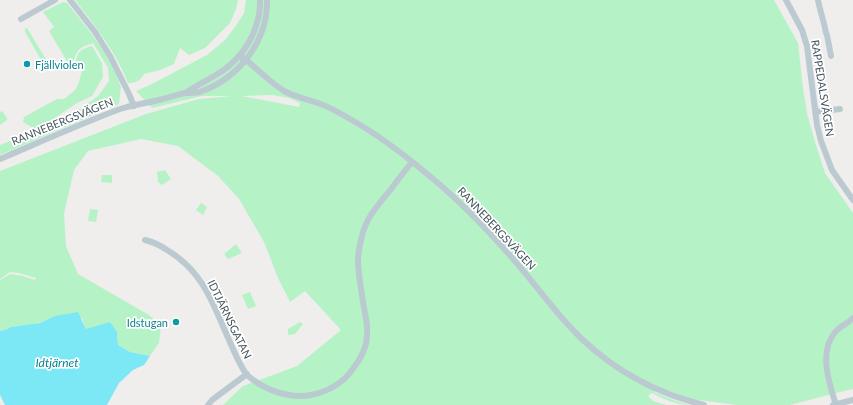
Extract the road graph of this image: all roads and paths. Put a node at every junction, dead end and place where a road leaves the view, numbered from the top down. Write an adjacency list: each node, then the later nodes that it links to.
1 (55, 0): 7 (street)
2 (70, 0): 10 (street)
3 (260, 0): 9 (street)
4 (267, 0): 9 (street)
5 (786, 0): 12 (street, RAPPEDALSVÄGEN)
6 (818, 0): 8 (street)
7 (21, 19)
8 (831, 56)
9 (243, 58): 10 (street, RANNEBERGSVÄGEN); 14 (street, RANNEBERGSVÄGEN)
10 (134, 106): 13 (street, RANNEBERGSVÄGEN)
11 (840, 109): 12 (street)
12 (815, 112): 15 (street, RAPPEDALSVÄGEN)
13 (0, 159)
14 (412, 162): 18 (street, IDTJÄRNSGATAN); 21 (street, RANNEBERGSVÄGEN)
15 (853, 200)
16 (145, 240): 18 (street, IDTJÄRNSGATAN)
17 (853, 318): 22 (street)
18 (247, 374): 20 (street)
19 (853, 400): 22 (street)
20 (208, 405)
21 (704, 405)
22 (835, 405)

